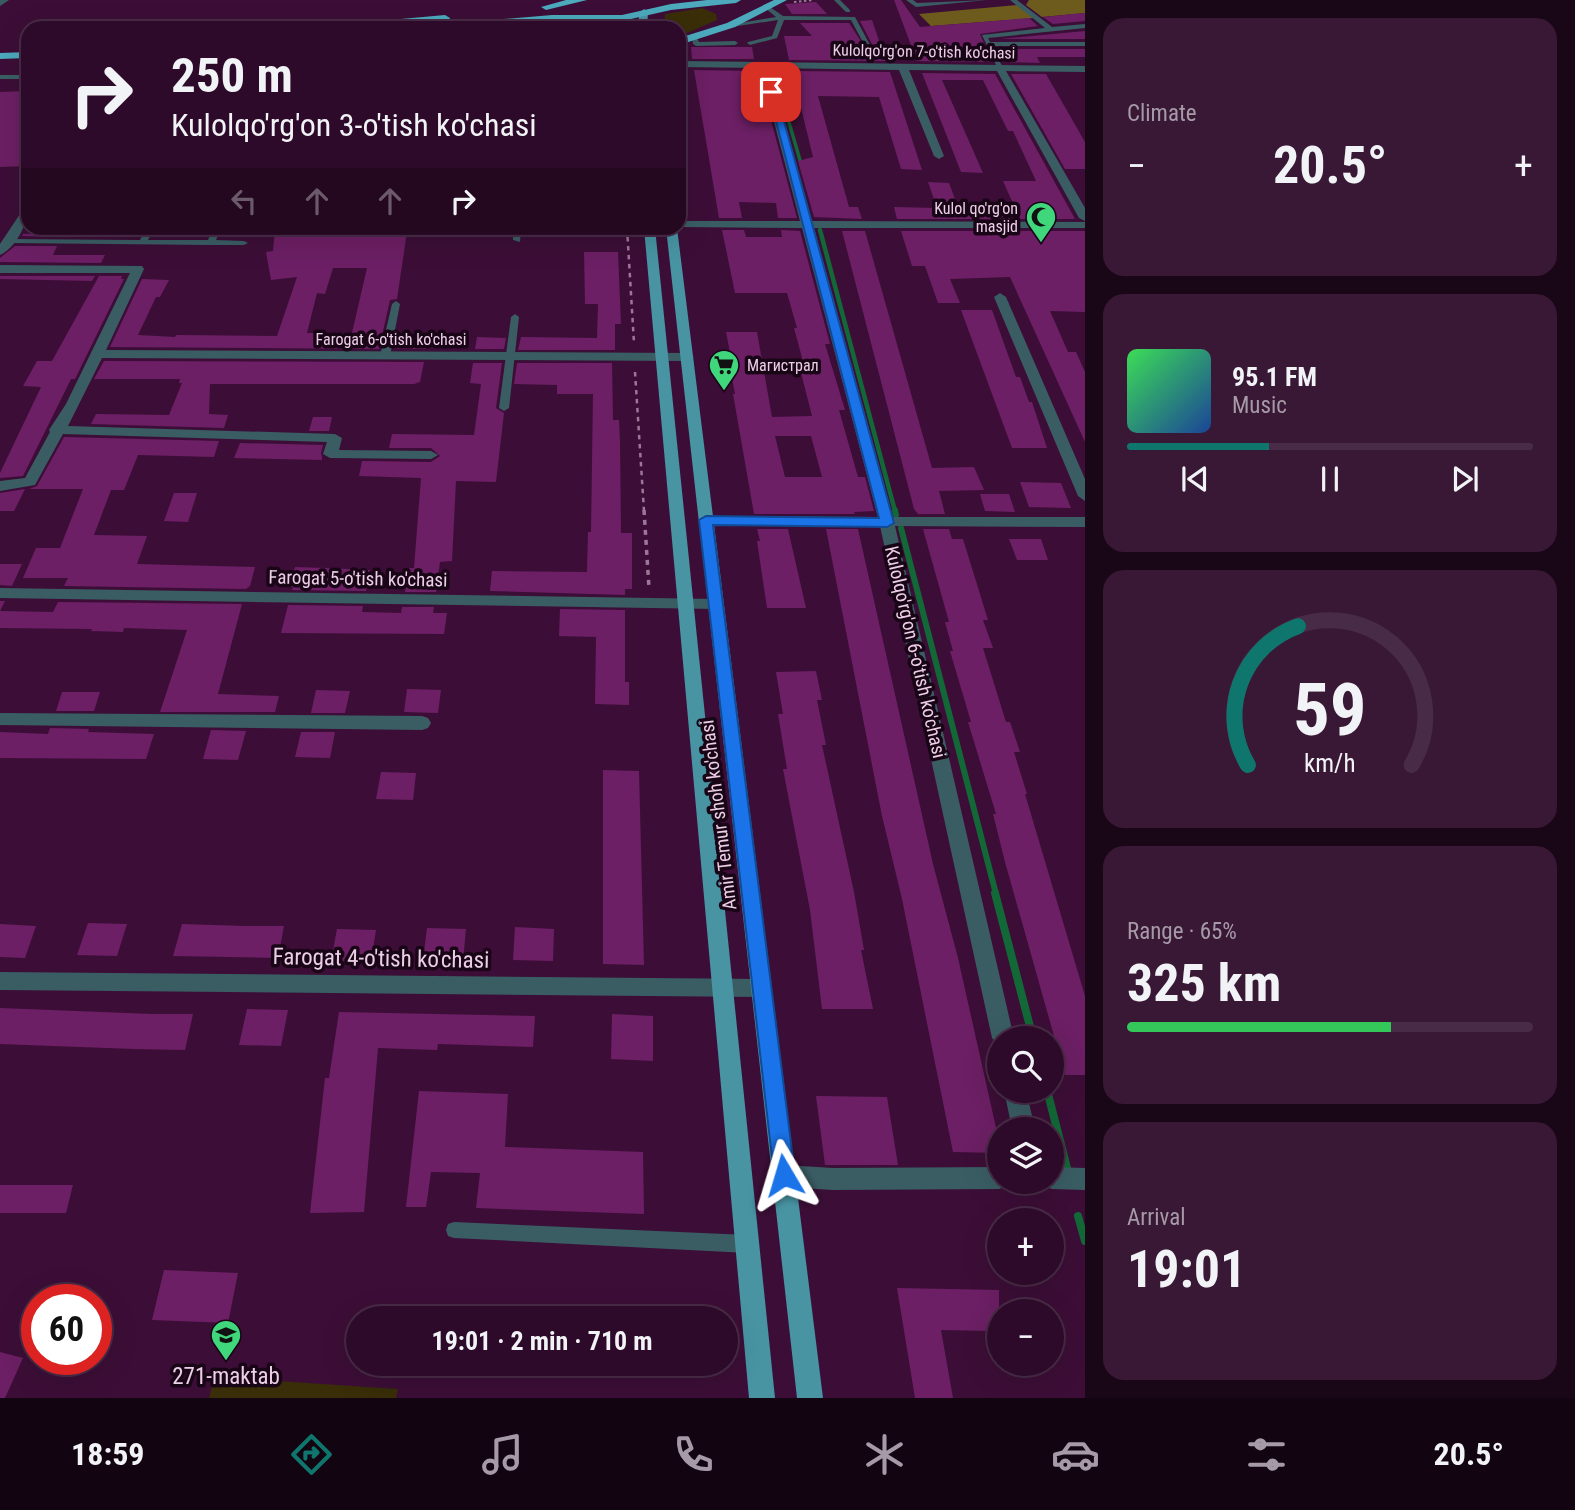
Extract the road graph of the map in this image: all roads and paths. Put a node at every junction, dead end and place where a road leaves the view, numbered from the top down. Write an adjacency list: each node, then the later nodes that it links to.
1 (5, 0): 11 (street)
2 (562, 0): 14 (highway)
3 (584, 0): 14 (highway); 17 (highway)
4 (643, 0): 16 (highway)
5 (736, 0): 12 (highway)
6 (782, 0): 13 (highway)
7 (837, 0): 15 (lane)
8 (909, 0): 9 (lane)
9 (984, 0)
10 (1013, 0): 25 (lane)
11 (0, 3)
12 (698, 4): 16 (highway); 26 (highway)
13 (767, 7): 18 (lane); 23 (highway)
14 (513, 11): 19 (highway)
15 (848, 11)
16 (644, 12): 17 (highway); 22 (main road)
17 (600, 17): 20 (highway); 21 (main road)
18 (782, 18): 23 (lane); 29 (lane); 32 (lane)
19 (408, 21)
20 (517, 21)
21 (609, 21)
22 (643, 21)
23 (731, 25): 26 (highway)
24 (1085, 26): 25 (lane)
25 (1051, 30): 30 (lane)
26 (694, 37): 27 (highway); 28 (lane)
27 (686, 40)
28 (735, 43)
29 (750, 43)
30 (988, 44): 31 (lane); 40 (lane)
31 (1085, 44)
32 (867, 45)
33 (0, 47): 34 (highway)
34 (21, 51)
35 (21, 51): 36 (highway)
36 (0, 56)
37 (686, 64): 38 (street, Kulolqo'rg'on 7-o'tish ko'chasi)
38 (764, 65): 39 (street, Kulolqo'rg'on 7-o'tish ko'chasi); 47 (street, Kulolqo'rg'on 6-o'tish ko'chasi)
39 (904, 67): 40 (street, Kulolqo'rg'on 7-o'tish ko'chasi); 44 (street)
40 (1000, 68): 41 (street, Kulolqo'rg'on 7-o'tish ko'chasi); 45 (street)
41 (1085, 69)
42 (21, 76): 43 (lane)
43 (0, 77)
44 (939, 156)
45 (1085, 218)
46 (21, 221): 57 (street)
47 (808, 224): 48 (street); 49 (street); 79 (street, Kulolqo'rg'on 6-o'tish ko'chasi)
48 (686, 225)
49 (1085, 225)
50 (146, 235): 58 (lane)
51 (214, 235): 59 (lane)
52 (517, 235): 56 (lane)
53 (627, 235): 69 (path)
54 (650, 235): 70 (main road, Amir Temur shoh ko'chasi)
55 (680, 235): 71 (main road, Amir Temur shoh ko'chasi)
56 (517, 240)
57 (9, 241): 58 (lane); 61 (street)
58 (143, 242): 59 (lane)
59 (211, 243): 60 (lane)
60 (244, 243)
61 (0, 251)
62 (0, 269): 66 (street)
63 (1000, 297): 76 (street)
64 (396, 304): 67 (lane)
65 (515, 317): 68 (lane)
66 (95, 354): 67 (street, Farogat 6-o'tish ko'chasi); 73 (street)
67 (385, 356): 68 (street, Farogat 6-o'tish ko'chasi)
68 (512, 357): 69 (street, Farogat 6-o'tish ko'chasi); 72 (lane)
69 (635, 357): 70 (street, Farogat 6-o'tish ko'chasi); 81 (path)
70 (662, 357): 71 (street, Farogat 6-o'tish ko'chasi); 82 (main road, Amir Temur shoh ko'chasi)
71 (687, 357): 77 (main road, Amir Temur shoh ko'chasi)
72 (504, 408)
73 (56, 430): 74 (street); 75 (street)
74 (431, 455)
75 (0, 486)
76 (1085, 496)
77 (706, 520): 79 (street); 83 (main road, Amir Temur shoh ko'chasi)
78 (1085, 522): 79 (street)
79 (887, 523): 89 (street, Kulolqo'rg'on 6-o'tish ko'chasi)
80 (0, 593): 81 (street, Farogat 5-o'tish ko'chasi)
81 (650, 604): 82 (street, Farogat 5-o'tish ko'chasi)
82 (687, 604): 83 (street, Farogat 5-o'tish ko'chasi); 87 (main road, Amir Temur shoh ko'chasi)
83 (716, 604): 88 (main road, Amir Temur shoh ko'chasi)
84 (0, 719): 85 (street)
85 (422, 723)
86 (0, 981): 87 (street, Farogat 4-o'tish ko'chasi)
87 (724, 988): 88 (street, Farogat 4-o'tish ko'chasi); 95 (main road, Amir Temur shoh ko'chasi)
88 (761, 988): 90 (main road, Amir Temur shoh ko'chasi)
89 (1000, 1026)
90 (784, 1175): 91 (street); 97 (main road, Amir Temur shoh ko'chasi)
91 (987, 1178)
92 (1064, 1178): 93 (street)
93 (1085, 1179)
94 (454, 1230): 95 (lane)
95 (748, 1244): 96 (main road, Amir Temur shoh ko'chasi)
96 (762, 1398)
97 (810, 1398)

